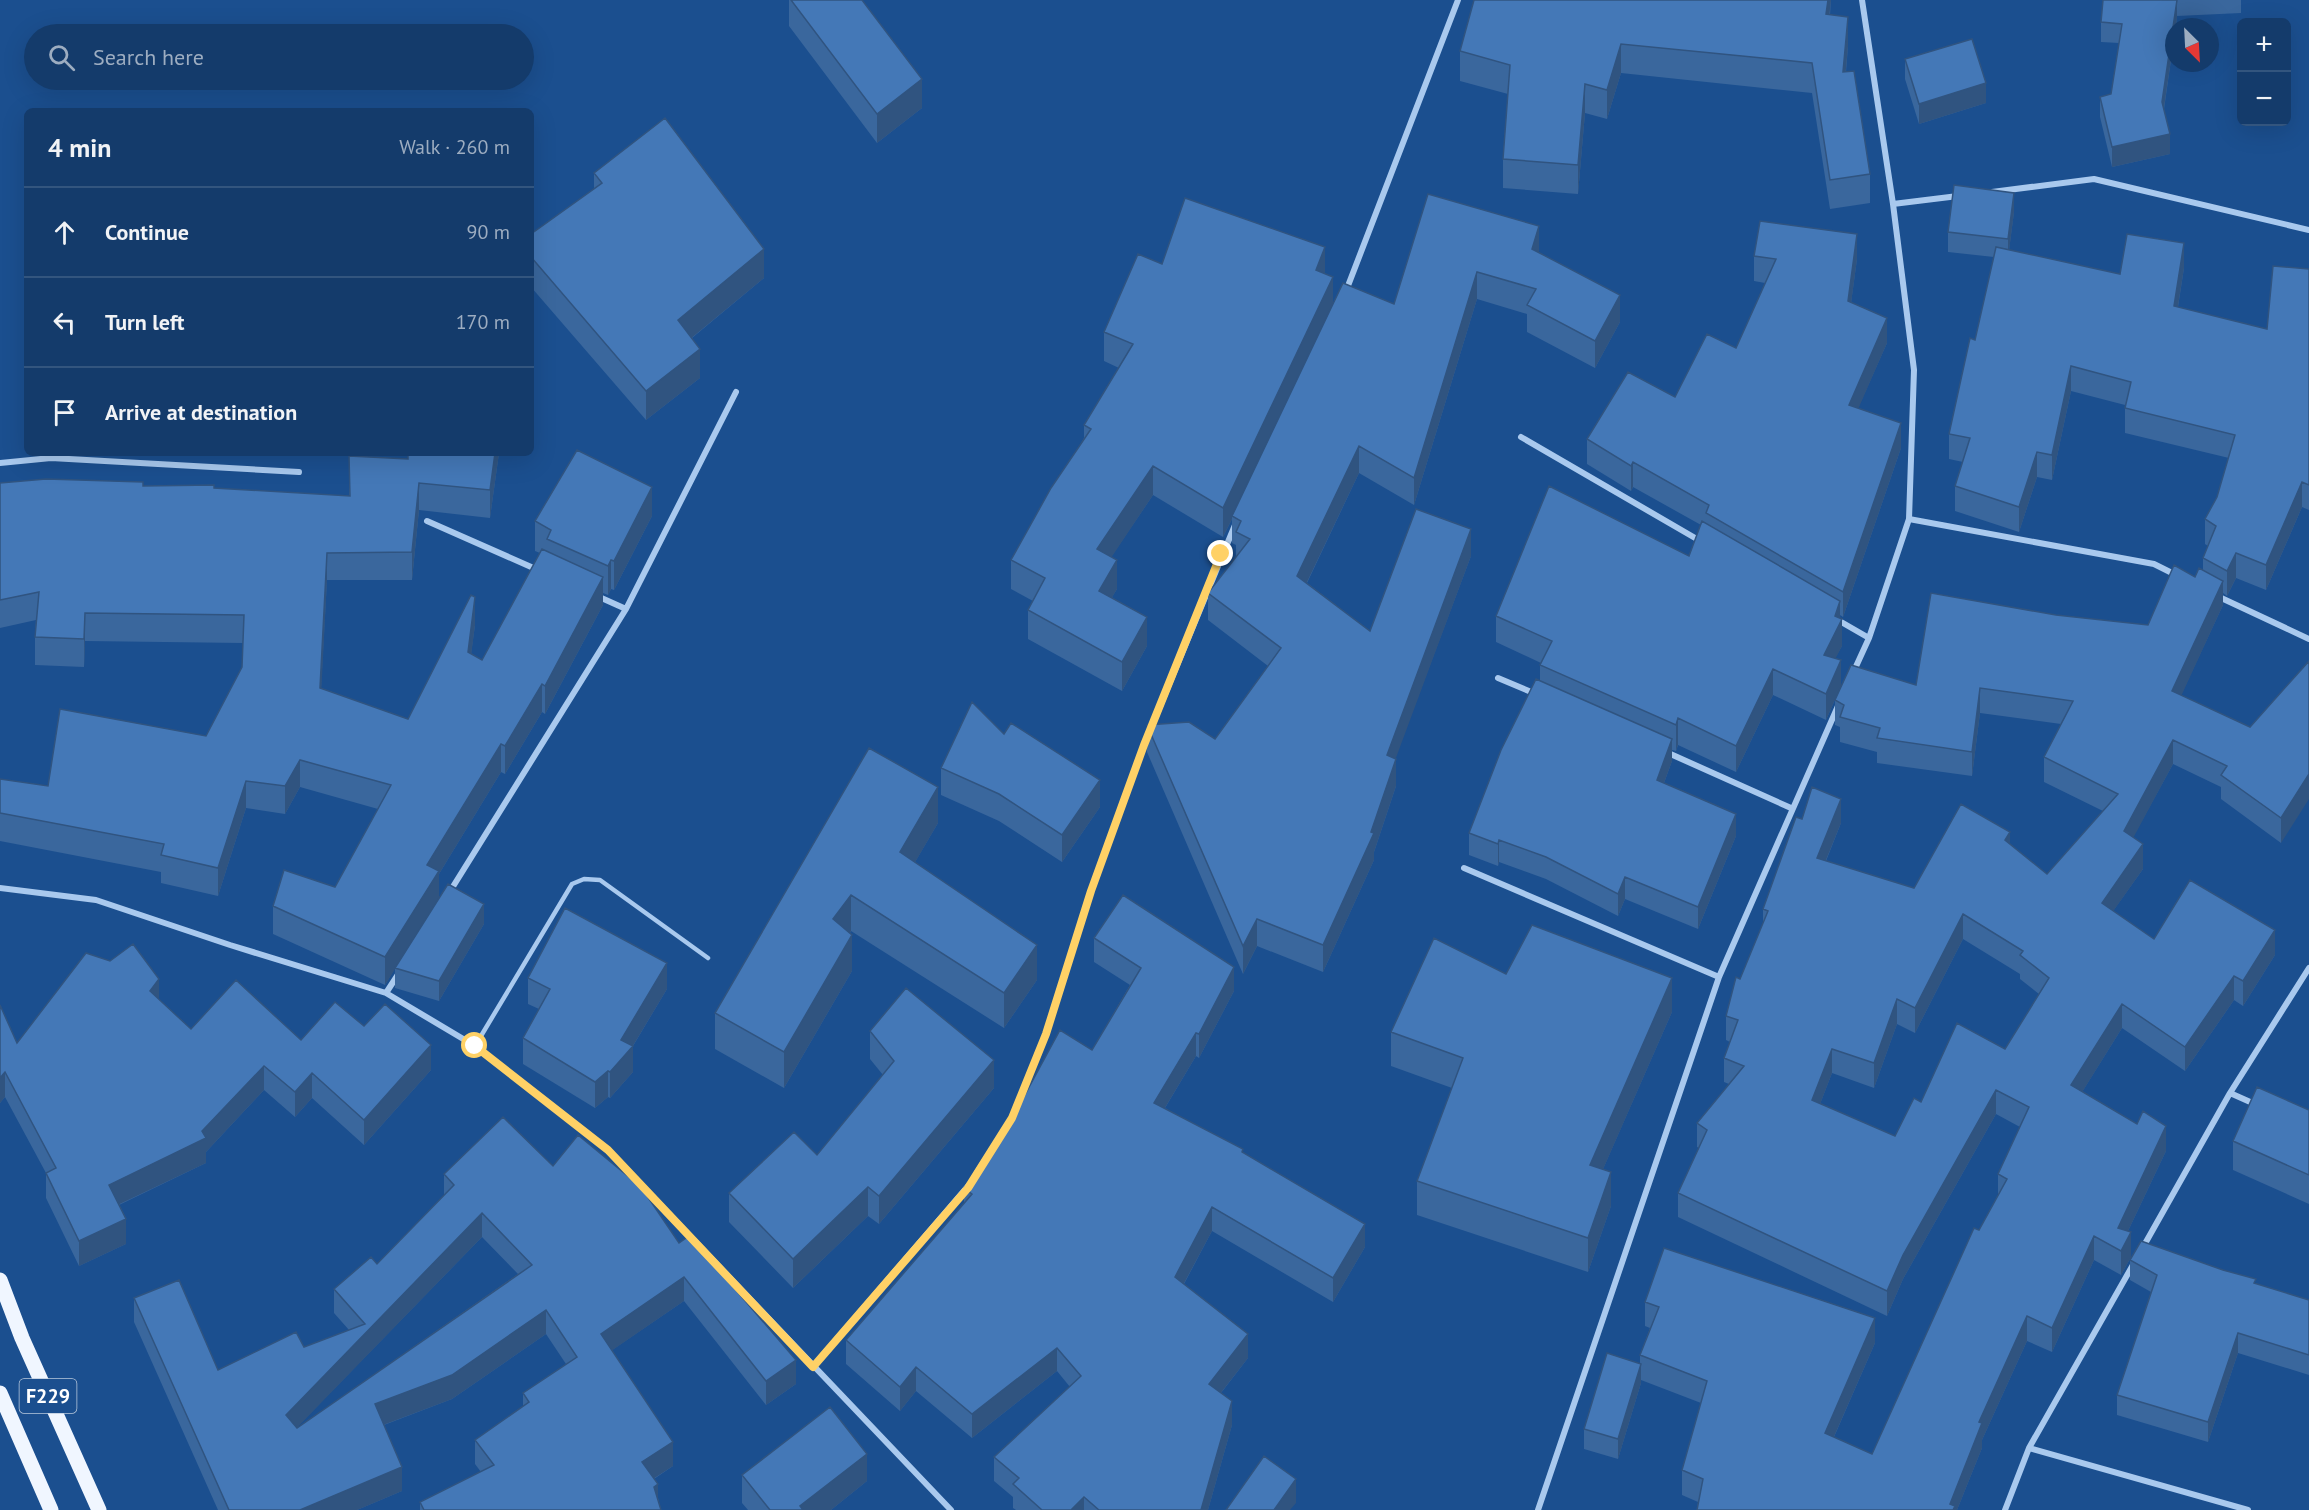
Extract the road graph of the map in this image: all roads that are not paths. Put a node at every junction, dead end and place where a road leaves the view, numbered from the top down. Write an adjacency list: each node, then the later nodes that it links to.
1 (1458, 0): 7 (street)
2 (1862, 0): 5 (street)
3 (1988, 193): 6 (street)
4 (1964, 195): 5 (street)
5 (1893, 204): 12 (street)
6 (2309, 230)
7 (1342, 298)
8 (736, 392): 20 (street)
9 (1521, 437): 15 (street)
10 (0, 463): 11 (street)
11 (299, 471)
12 (1910, 519): 17 (street); 22 (street)
13 (428, 521): 16 (street)
14 (1236, 522): 42 (street)
15 (1705, 544)
16 (543, 572)
17 (2186, 580)
18 (585, 590): 20 (street)
19 (2207, 591): 23 (street)
20 (627, 609): 32 (street)
21 (1828, 614): 22 (street)
22 (1869, 638): 25 (street)
23 (2309, 639)
24 (1498, 678): 26 (street)
25 (1850, 681)
26 (1542, 697)
27 (1840, 702): 29 (street)
28 (1661, 750): 29 (street)
29 (1791, 808): 36 (street)
30 (1464, 868): 36 (street)
31 (0, 888): 37 (street)
32 (443, 902)
33 (708, 958): 38 (lane)
34 (405, 962): 37 (street)
35 (2309, 968): 39 (street)
36 (1719, 976): 48 (street)
37 (386, 993): 38 (street)
38 (475, 1046): 42 (street)
39 (2230, 1093): 40 (street); 44 (street)
40 (2260, 1107)
41 (0, 1280): 46 (main road, F229)
42 (813, 1367): 47 (street)
43 (0, 1393): 45 (main road, F229)
44 (2029, 1448): 49 (street); 50 (street)
45 (51, 1510)
46 (99, 1510)
47 (951, 1510)
48 (1538, 1510)
49 (2005, 1510)
50 (2248, 1510)

